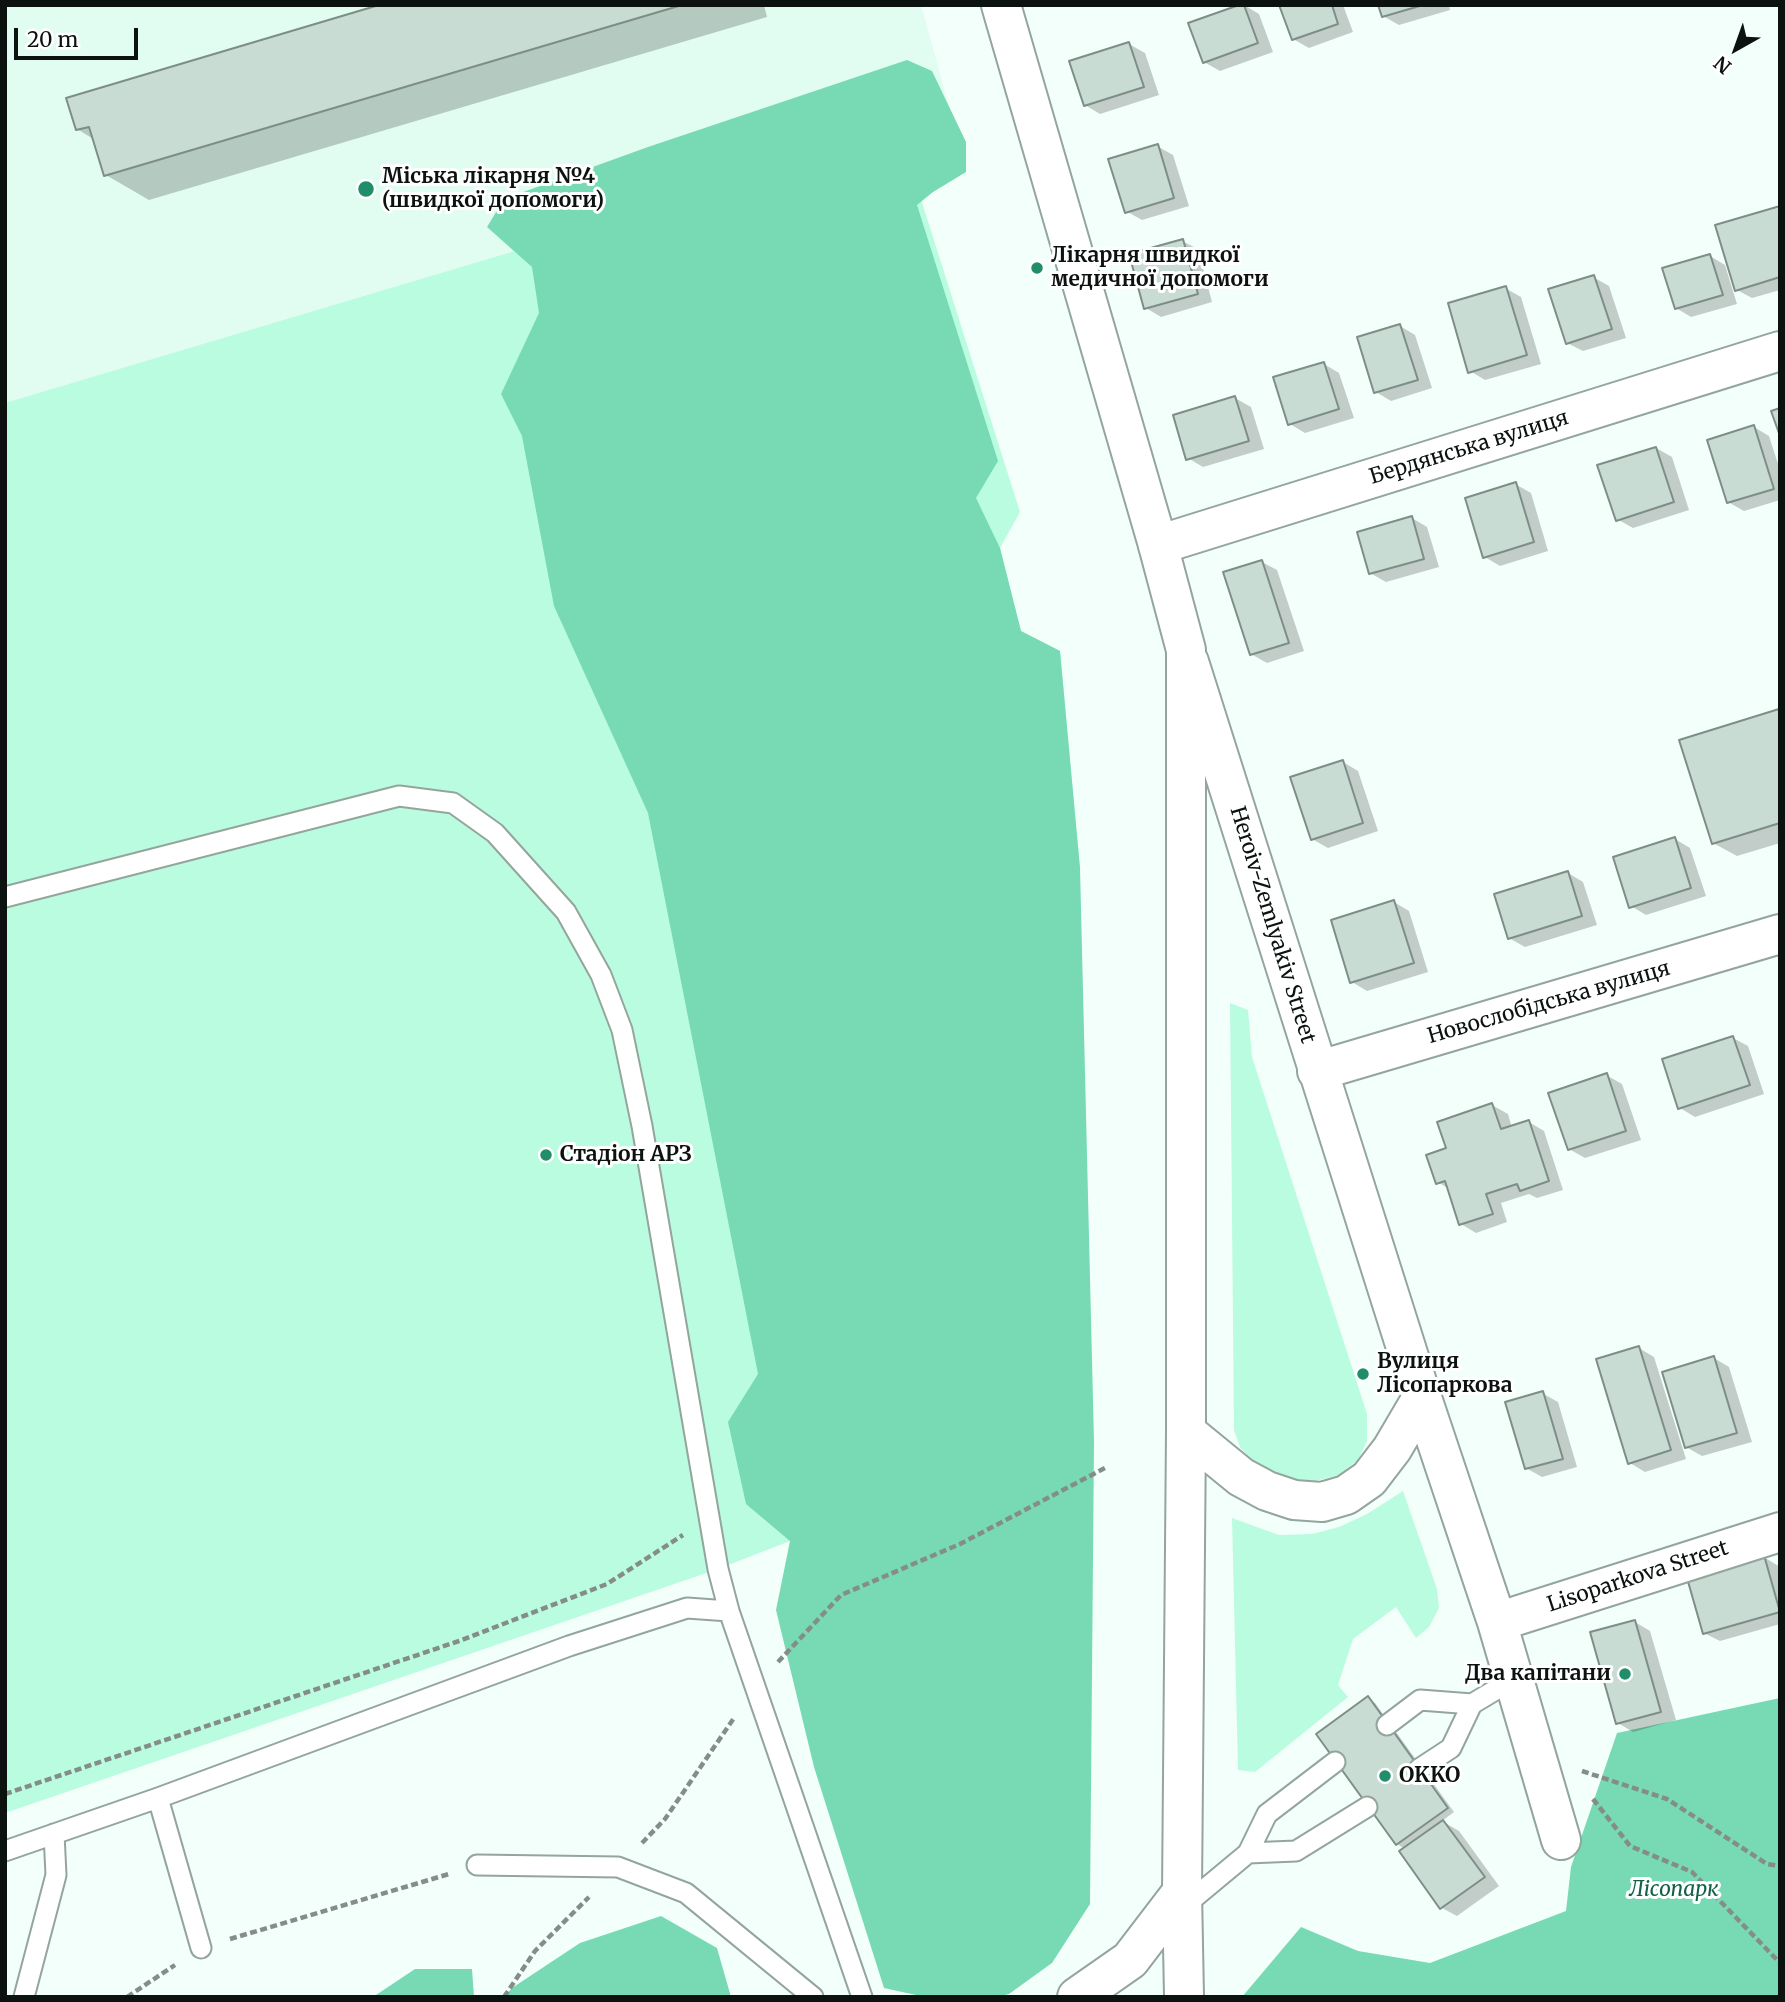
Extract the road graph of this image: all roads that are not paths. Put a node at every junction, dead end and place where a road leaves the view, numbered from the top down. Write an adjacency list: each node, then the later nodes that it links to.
1 (1001, 5): 3 (street, Heroiv-Zemlyakiv Street)
2 (1780, 351): 3 (street, Бердянська вулиця)
3 (1158, 545): 4 (street, Heroiv-Zemlyakiv Street)
4 (1186, 650): 7 (street, Heroiv-Zemlyakiv Street); 9 (street)
5 (5, 897): 11 (lane)
6 (1780, 934): 7 (street, Новослобідська вулиця)
7 (1317, 1071): 8 (street, Heroiv-Zemlyakiv Street)
8 (1422, 1398): 9 (street); 12 (street, Heroiv-Zemlyakiv Street)
9 (1186, 1432): 25 (street)
10 (1780, 1532): 12 (street, Lisoparkova Street)
11 (729, 1611): 18 (lane); 30 (lane)
12 (1497, 1622): 13 (street, Heroiv-Zemlyakiv Street)
13 (1512, 1680): 14 (lane); 21 (street, Heroiv-Zemlyakiv Street)
14 (1472, 1704): 15 (lane); 17 (lane)
15 (1387, 1725)
16 (1335, 1762): 23 (lane)
17 (1419, 1769)
18 (158, 1798): 20 (lane); 26 (lane)
19 (1367, 1807): 23 (lane)
20 (54, 1834): 22 (lane); 28 (lane)
21 (1561, 1840)
22 (5, 1851)
23 (1248, 1853): 25 (lane)
24 (477, 1866): 29 (lane)
25 (1182, 1899): 27 (street); 33 (street)
26 (201, 1948)
27 (1130, 1960): 31 (street); 32 (lane)
28 (24, 1997)
29 (813, 1997)
30 (862, 1997)
31 (1077, 1997)
32 (1101, 1997)
33 (1184, 1997)

